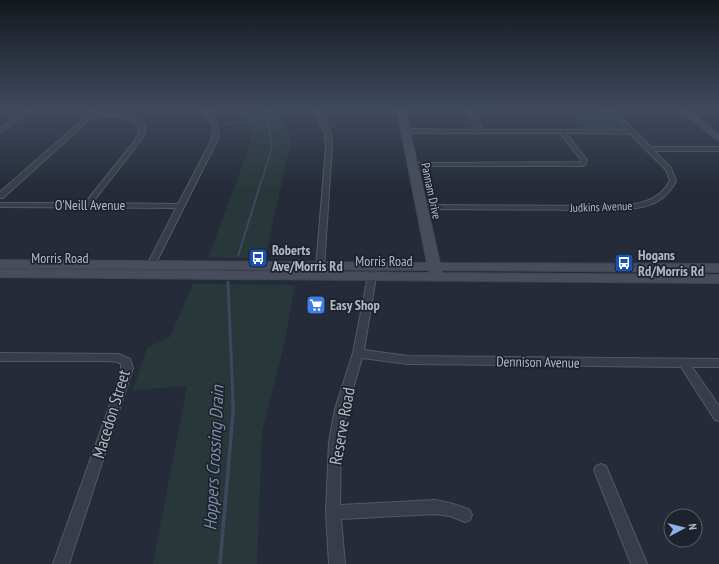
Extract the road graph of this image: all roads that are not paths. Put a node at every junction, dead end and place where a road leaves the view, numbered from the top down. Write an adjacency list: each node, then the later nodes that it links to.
1 (68, 136): 13 (street)
2 (141, 136): 15 (street)
3 (216, 136): 16 (street)
4 (328, 136): 19 (street)
5 (406, 136): 10 (street, Pannam Drive)
6 (565, 136): 11 (street)
7 (637, 136): 8 (street, Judkins Avenue)
8 (650, 149): 9 (street); 17 (street, Judkins Avenue)
9 (719, 149)
10 (412, 164): 11 (street); 17 (street, Pannam Drive)
11 (583, 164): 12 (street)
12 (591, 166)
13 (0, 196)
14 (0, 205): 15 (street, O'Neill Avenue)
15 (87, 205): 16 (street, O'Neill Avenue)
16 (180, 206): 21 (street)
17 (422, 207): 23 (street, Pannam Drive)
18 (0, 264): 21 (street, Morris Road)
19 (320, 267): 21 (street, Morris Road); 22 (street, Morris Road)
20 (719, 268): 23 (street, Morris Road)
21 (148, 270): 22 (street, Morris Road); 24 (street, Morris Road)
22 (371, 272): 23 (street, Morris Road); 26 (street, Reserve Road)
23 (436, 272): 25 (street, Morris Road)
24 (0, 274)
25 (719, 279)
26 (358, 353): 28 (street, Dennison Avenue); 32 (street, Reserve Road)
27 (0, 357): 34 (street, Macedon Street)
28 (684, 363): 29 (street, Dennison Avenue); 30 (street)
29 (719, 363)
30 (719, 416)
31 (601, 470): 36 (street)
32 (333, 512): 33 (street); 35 (street, Reserve Road)
33 (465, 515)
34 (61, 564)
35 (337, 564)
36 (639, 564)

